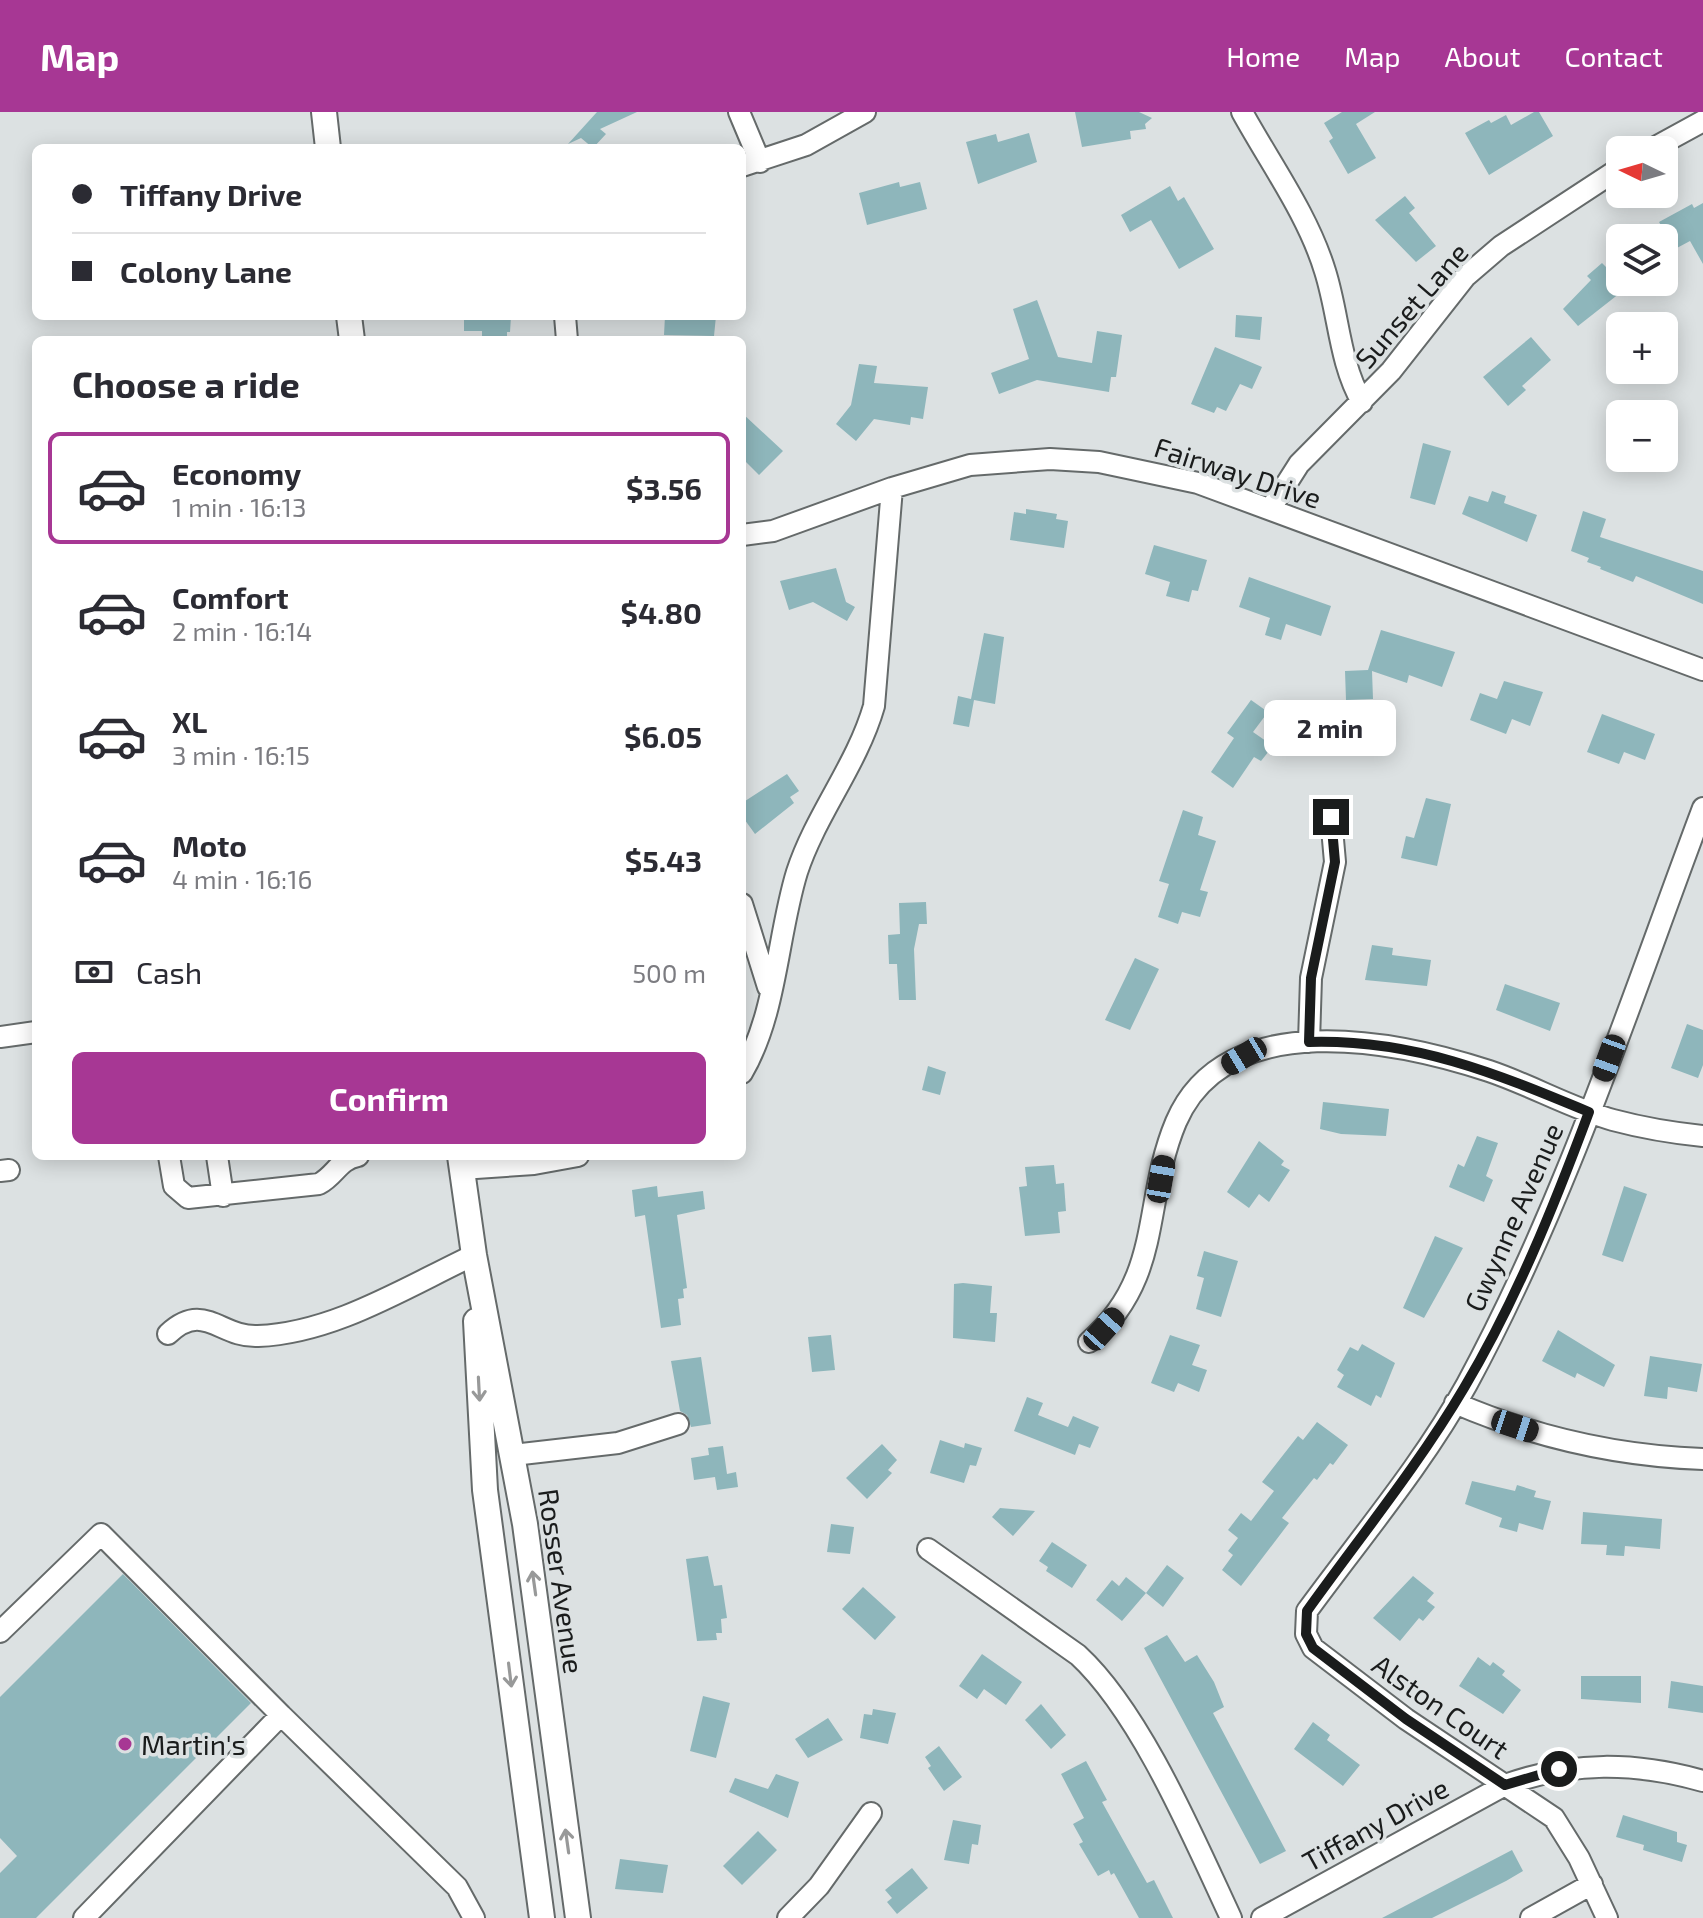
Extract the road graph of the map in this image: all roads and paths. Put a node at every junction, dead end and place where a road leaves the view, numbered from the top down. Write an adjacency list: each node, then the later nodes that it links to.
1 (324, 112): 7 (main road)
2 (739, 112): 8 (street)
3 (865, 112): 8 (street)
4 (1242, 112): 10 (street)
5 (1703, 121): 6 (street)
6 (1676, 136)
7 (328, 144)
8 (751, 164)
9 (1606, 177): 10 (street, Sunset Lane)
10 (1362, 402): 12 (street, Sunset Lane)
11 (892, 488): 12 (street, Fairway Drive); 13 (street, Fairway Drive); 18 (street)
12 (1271, 508): 14 (street, Fairway Drive)
13 (746, 534)
14 (1703, 670)
15 (1703, 808): 23 (street, Gwynne Avenue)
16 (1331, 817): 21 (street)
17 (746, 916): 18 (street)
18 (770, 991): 22 (street)
19 (32, 1033): 20 (street)
20 (0, 1037)
21 (1309, 1042): 23 (street); 33 (street)
22 (746, 1065)
23 (1589, 1112): 24 (street); 34 (street, Gwynne Avenue)
24 (1703, 1136)
25 (170, 1160): 30 (street)
26 (218, 1160): 30 (street)
27 (337, 1160): 30 (street)
28 (556, 1160): 29 (street)
29 (460, 1163): 31 (main road, Rosser Avenue)
30 (223, 1196)
31 (474, 1255): 32 (street); 36 (main road, Rosser Avenue); 48 (main road, Rosser Avenue, one-way to 48)
32 (168, 1334)
33 (1089, 1342)
34 (1455, 1403): 37 (street); 38 (street, Gwynne Avenue)
35 (678, 1424): 36 (street)
36 (513, 1455): 49 (main road, Rosser Avenue, one-way to 36)
37 (1703, 1459)
38 (1362, 1535): 43 (street, Alston Court)
39 (928, 1549): 51 (street)
40 (0, 1632): 41 (street)
41 (281, 1715): 46 (street); 47 (street)
42 (1703, 1781): 43 (street, Tiffany Drive)
43 (1505, 1785): 45 (street, Alston Court); 52 (street, Tiffany Drive)
44 (871, 1813): 50 (street)
45 (1592, 1884): 53 (street); 54 (street, Alston Court)
46 (84, 1918)
47 (474, 1918)
48 (542, 1918)
49 (578, 1918)
50 (788, 1918)
51 (1231, 1918)
52 (1262, 1918)
53 (1531, 1918)
54 (1607, 1918)

